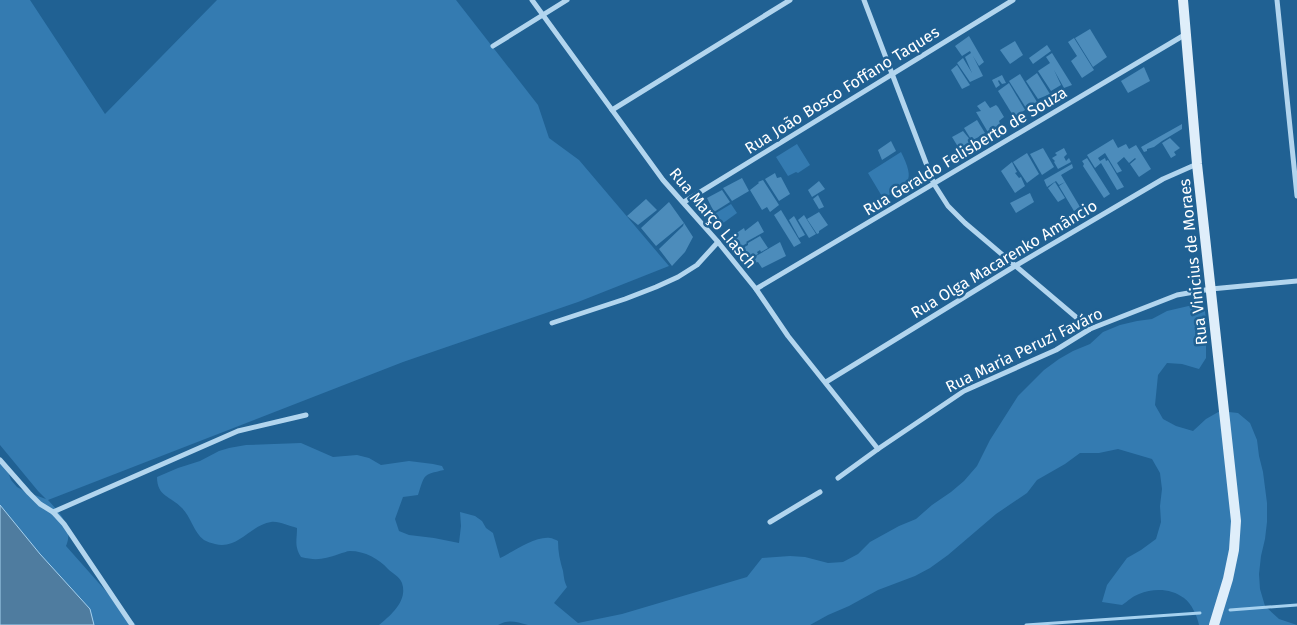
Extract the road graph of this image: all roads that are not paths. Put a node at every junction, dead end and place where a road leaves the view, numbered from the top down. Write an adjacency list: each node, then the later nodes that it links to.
1 (532, 0): 8 (street, Rua Março Liasch)
2 (567, 0): 8 (street)
3 (790, 0): 12 (street)
4 (864, 0): 11 (street)
5 (1013, 0): 11 (street, Rua João Bosco Foffano Taques)
6 (1182, 0): 9 (street, Rua Vinicius de Moraes)
7 (1277, 0): 15 (street)
8 (543, 14): 10 (street); 12 (street, Rua Março Liasch)
9 (1186, 34): 13 (street, Rua Vinicius de Moraes); 14 (street, Rua Geraldo Felisberto de Souza)
10 (493, 46)
11 (892, 74): 14 (street); 16 (street, Rua João Bosco Foffano Taques)
12 (612, 110): 16 (street, Rua Março Liasch)
13 (1197, 164): 18 (street, Rua Olga Macarenko Amâncio); 21 (street, Rua Vinicius de Moraes)
14 (934, 184): 18 (street); 20 (street, Rua Geraldo Felisberto de Souza)
15 (1297, 196)
16 (684, 202): 17 (street, Rua Março Liasch)
17 (718, 242): 20 (street, Rua Março Liasch); 22 (street)
18 (1015, 266): 23 (street); 24 (street, Rua Olga Macarenko Amâncio)
19 (1297, 281): 21 (street, Rua Maria Peruzi Faváro)
20 (756, 289): 24 (street, Rua Março Liasch)
21 (1211, 289): 23 (street, Rua Maria Peruzi Faváro); 33 (street, Rua Vinicius de Moraes)
22 (552, 323)
23 (1090, 329): 26 (street, Rua Maria Peruzi Faváro)
24 (826, 382): 26 (street, Rua Março Liasch)
25 (306, 416): 30 (street)
26 (878, 449): 28 (street, Rua Maria Peruzi Faváro)
27 (0, 460): 30 (street)
28 (838, 478)
29 (820, 492): 31 (street)
30 (53, 512): 32 (street)
31 (770, 522)
32 (132, 625)
33 (1214, 625)

